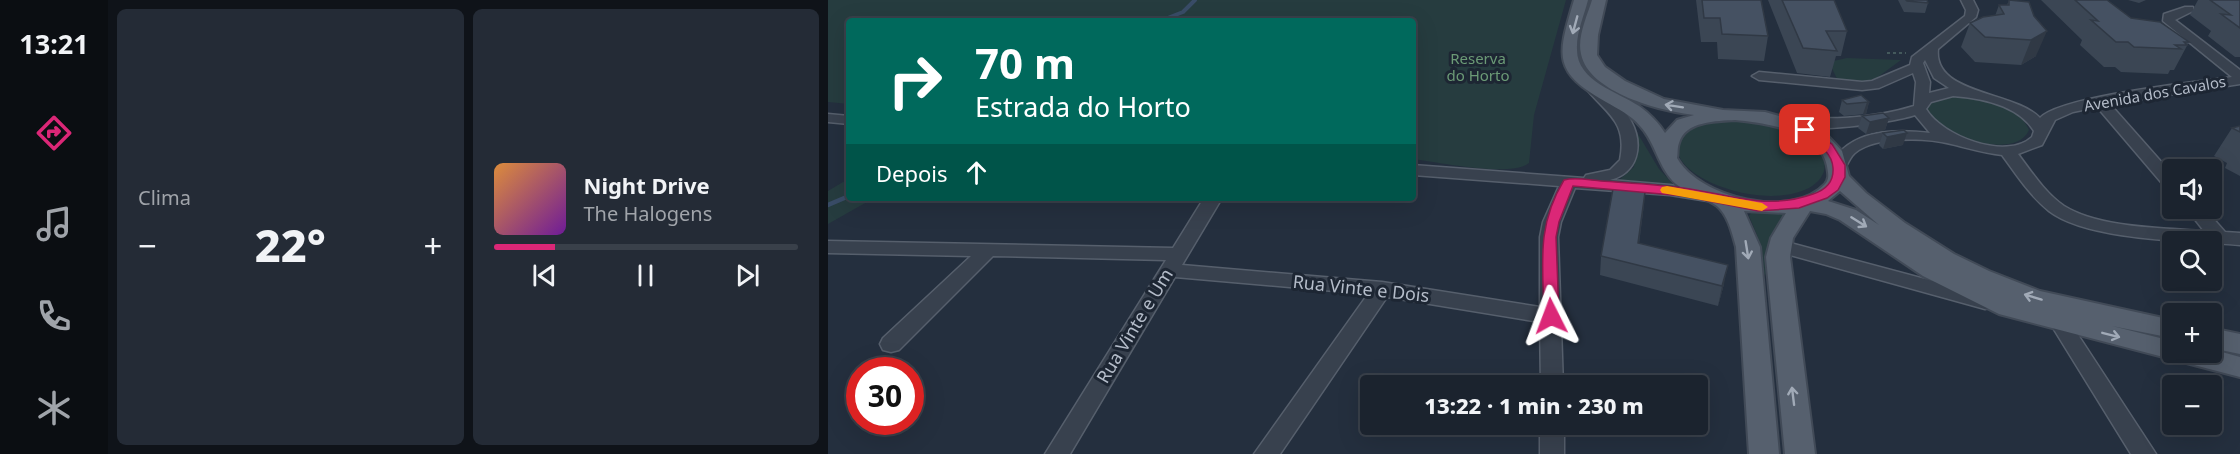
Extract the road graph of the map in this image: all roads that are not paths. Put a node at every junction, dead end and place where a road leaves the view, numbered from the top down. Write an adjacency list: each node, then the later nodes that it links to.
1 (1581, 0): 9 (main road, one-way to 9)
2 (1599, 0): 15 (main road, one-way to 2)
3 (1966, 0): 5 (street)
4 (2189, 9): 8 (street)
5 (1932, 48): 6 (street); 10 (street)
6 (1917, 67): 7 (street); 13 (street)
7 (1759, 76)
8 (2240, 78): 11 (street, Avenida dos Cavalos)
9 (1586, 81): 22 (main road); 26 (street)
10 (1973, 94): 12 (street); 13 (street)
11 (2101, 103): 14 (street, Avenida dos Cavalos); 25 (street)
12 (2011, 105): 14 (street, Avenida dos Cavalos); 19 (street)
13 (1920, 106): 18 (street); 20 (street)
14 (2070, 109): 19 (street, Avenida dos Cavalos)
15 (1732, 114): 18 (main road); 22 (main road)
16 (828, 118): 17 (street)
17 (846, 120)
18 (1779, 120): 24 (main road)
19 (2041, 130): 21 (street, Avenida dos Cavalos)
20 (1964, 143): 21 (street); 24 (street)
21 (2006, 150): 31 (street)
22 (1668, 157): 27 (main road)
23 (1416, 170): 26 (street)
24 (1839, 171): 29 (main road); 43 (main road, one-way to 24)
25 (2162, 173)
26 (1569, 182): 27 (street); 41 (street)
27 (1719, 198): 29 (main road); 55 (main road, one-way to 55)
28 (1211, 201): 38 (street, Rua Vinte e Um)
29 (1804, 203): 35 (main road); 40 (main road, one-way to 40)
30 (2203, 219): 32 (street)
31 (2162, 231)
32 (2214, 231)
33 (2222, 237): 34 (street)
34 (2240, 239)
35 (1779, 246): 40 (street); 56 (main road, one-way to 35)
36 (828, 247): 37 (street, Rua Vinte e Dois)
37 (987, 251): 38 (street, Rua Vinte e Dois); 45 (street)
38 (1174, 262): 39 (street, Rua Vinte e Dois); 52 (street, Rua Vinte e Um)
39 (1382, 289): 41 (street, Rua Vinte e Dois); 53 (street)
40 (2008, 308): 42 (main road)
41 (1551, 316): 50 (street)
42 (2061, 323): 47 (main road, one-way to 47); 57 (street)
43 (2162, 327)
44 (2222, 340): 46 (main road)
45 (891, 344)
46 (2240, 344)
47 (2162, 348)
48 (2222, 362): 49 (main road)
49 (2240, 367)
50 (1552, 375)
51 (1552, 435): 54 (street)
52 (1057, 454)
53 (1266, 454)
54 (1552, 454)
55 (1764, 454)
56 (1800, 454)
57 (2144, 454)

